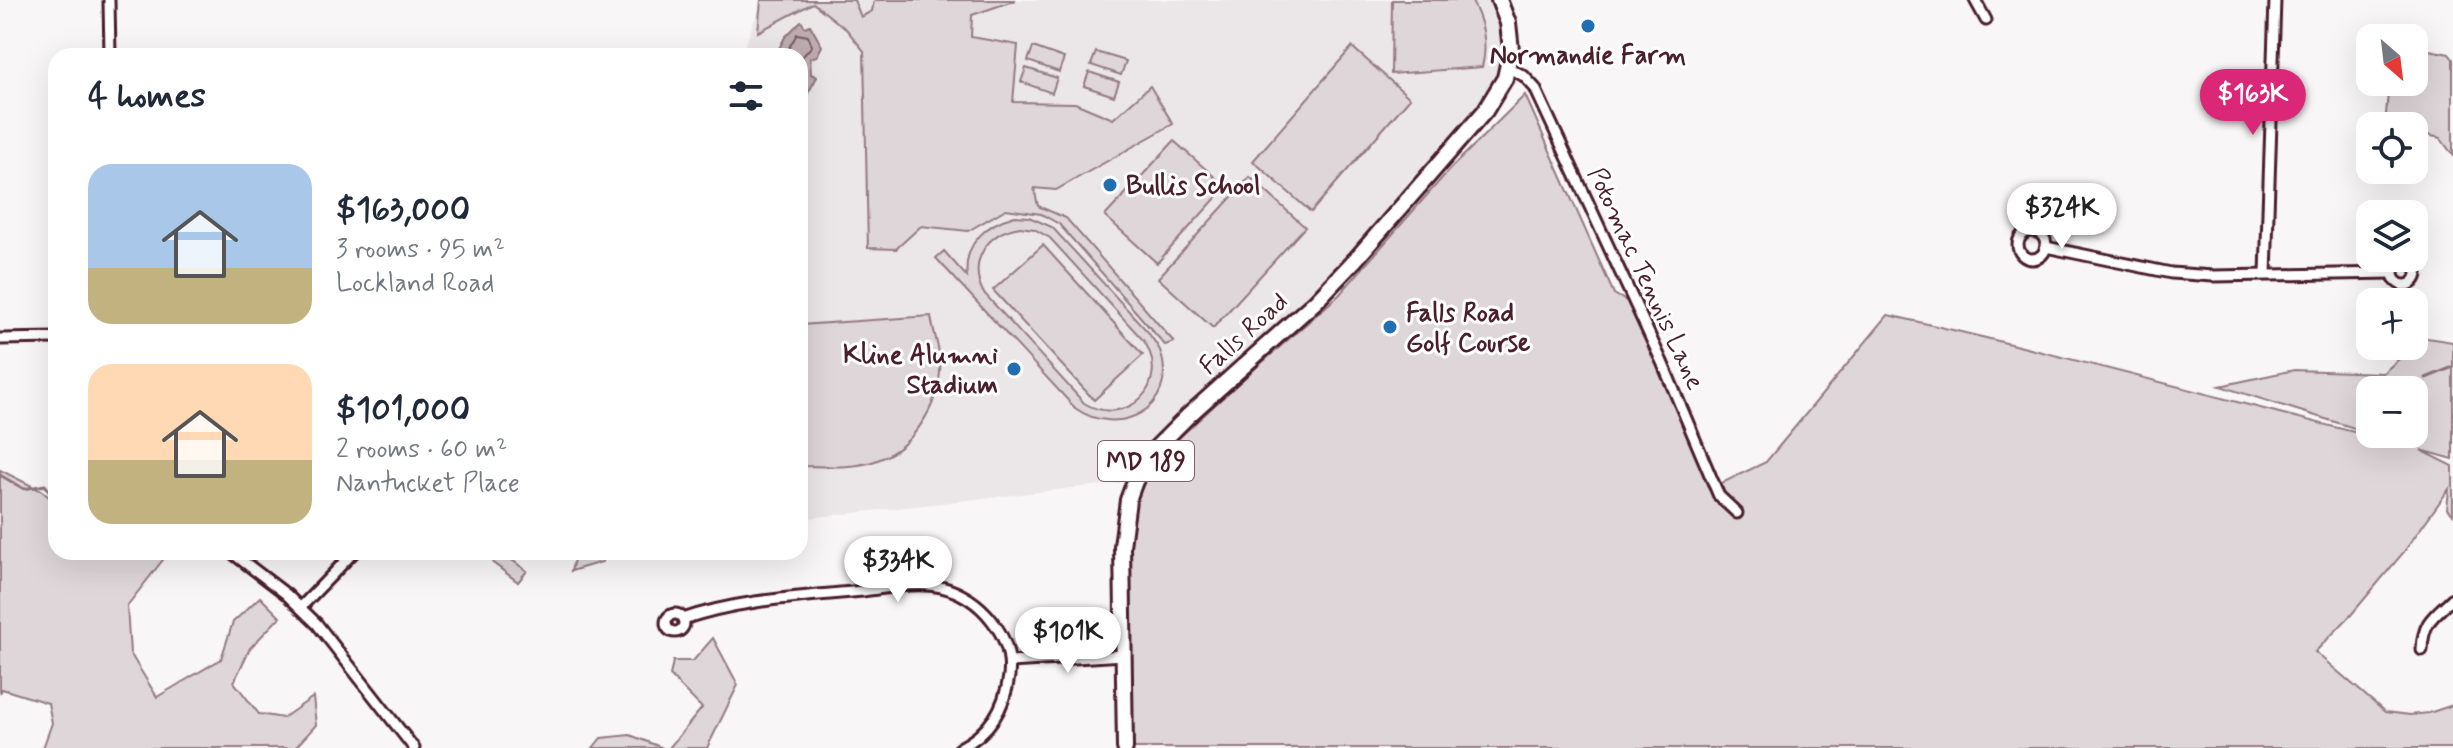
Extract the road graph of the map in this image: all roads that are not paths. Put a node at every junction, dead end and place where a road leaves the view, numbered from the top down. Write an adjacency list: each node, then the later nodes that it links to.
1 (109, 0): 6 (street)
2 (1499, 0): 7 (main road, Falls Road / MD 189)
3 (1975, 0): 5 (street)
4 (2275, 0): 10 (street)
5 (1986, 20)
6 (110, 48)
7 (1509, 68): 13 (street, Potomac Tennis Lane); 20 (main road, Falls Road / MD 189)
8 (2046, 247): 10 (street)
9 (2393, 273): 10 (street)
10 (2266, 274)
11 (48, 338): 12 (street)
12 (0, 339)
13 (1737, 513)
14 (241, 560): 17 (street)
15 (346, 560): 17 (street)
16 (2453, 598): 19 (street)
17 (301, 607): 22 (street)
18 (683, 619): 21 (street)
19 (2422, 650)
20 (1124, 655): 21 (street); 24 (main road, Falls Road / MD 189)
21 (1010, 662): 23 (street)
22 (414, 748)
23 (960, 748)
24 (1125, 748)

